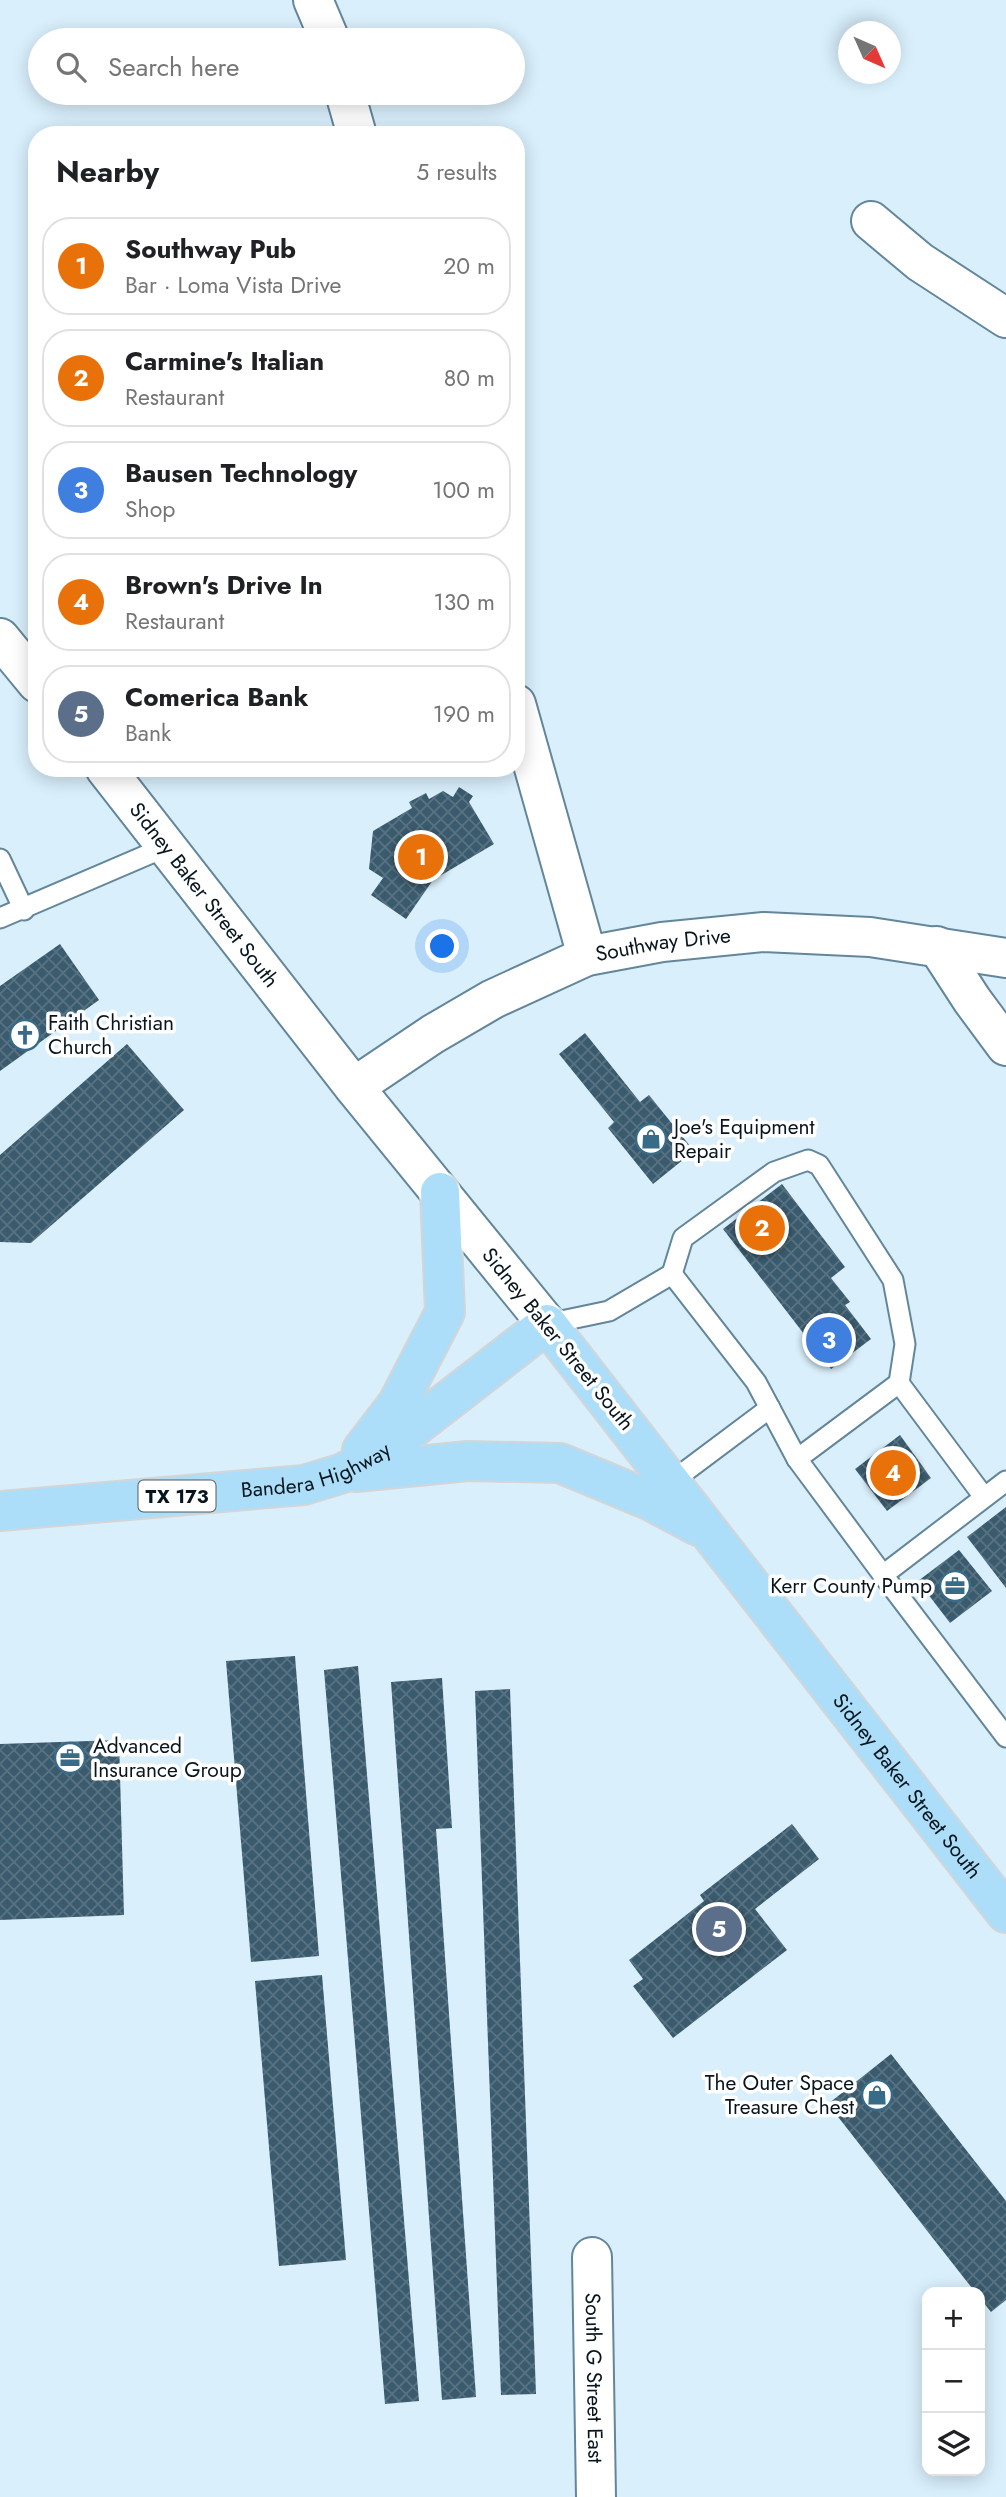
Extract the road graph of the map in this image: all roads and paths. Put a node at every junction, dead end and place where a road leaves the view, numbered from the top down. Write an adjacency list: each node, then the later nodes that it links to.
1 (313, 0): 2 (street)
2 (325, 28)
3 (348, 105): 4 (street)
4 (354, 126)
5 (871, 221): 6 (street)
6 (1006, 318)
7 (0, 638): 8 (street)
8 (28, 672)
9 (525, 736): 16 (street)
10 (112, 777): 11 (street, Sidney Baker Street South)
11 (168, 846): 13 (lane); 19 (street, Sidney Baker Street South)
12 (0, 859): 13 (lane)
13 (24, 910): 14 (lane)
14 (0, 918)
15 (937, 946): 16 (street, Southway Drive); 17 (street, Southway Drive); 18 (street)
16 (587, 956): 19 (street, Southway Drive)
17 (1006, 958)
18 (1006, 1046)
19 (355, 1087): 20 (street, Sidney Baker Street South)
20 (440, 1192): 22 (street, Sidney Baker Street South); 26 (main road)
21 (673, 1274): 22 (lane); 23 (lane); 24 (lane)
22 (547, 1324): 26 (main road, Bandera Highway / TX 173); 28 (main road, Sidney Baker Street South)
23 (899, 1382): 25 (lane); 29 (lane)
24 (770, 1408): 25 (lane); 28 (lane)
25 (797, 1459): 31 (lane)
26 (343, 1473): 28 (main road); 30 (main road, Bandera Highway / TX 173)
27 (1006, 1481): 29 (lane)
28 (660, 1491): 33 (main road, Sidney Baker Street South)
29 (984, 1497): 31 (lane)
30 (0, 1511)
31 (883, 1575): 32 (lane)
32 (1006, 1737)
33 (1006, 1913)
34 (592, 2257): 35 (street, South G Street East)
35 (596, 2497)

